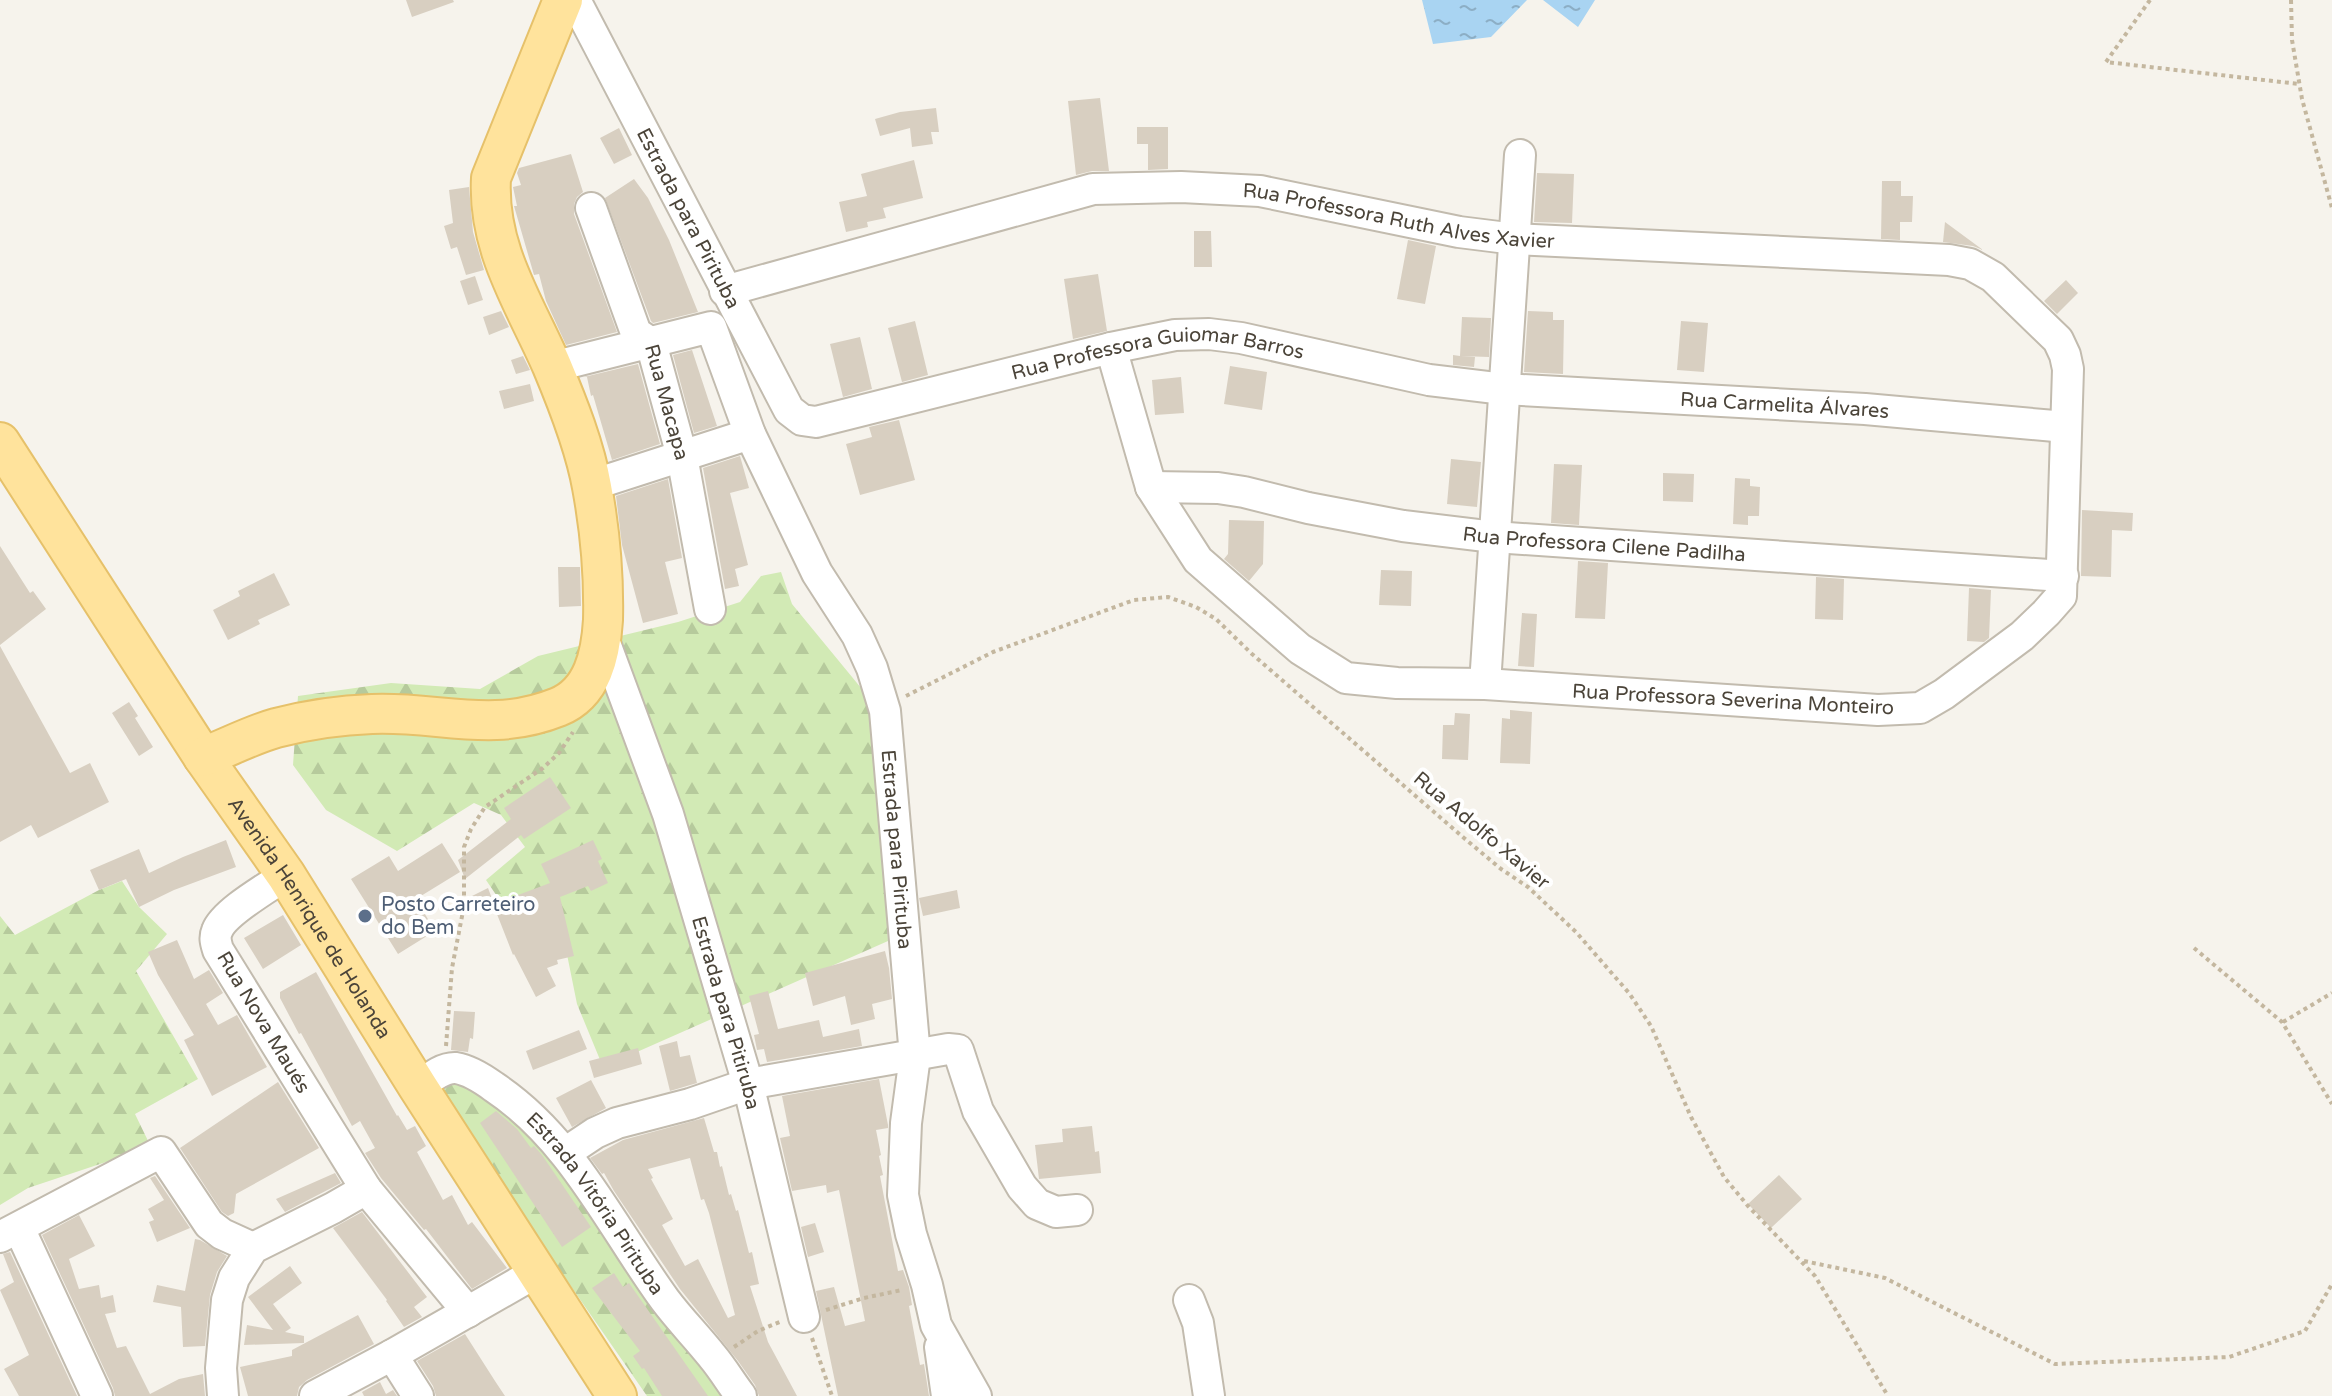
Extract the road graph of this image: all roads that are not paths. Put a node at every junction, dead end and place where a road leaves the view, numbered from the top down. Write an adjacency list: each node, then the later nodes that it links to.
1 (563, 0): 9 (main road)
2 (575, 0): 6 (street, Estrada para Pirituba)
3 (1520, 155): 5 (street)
4 (591, 208): 7 (street, Rua Macapa)
5 (1515, 239): 6 (street, Rua Professora Ruth Alves Xavier); 10 (street); 12 (street, Rua Professora Ruth Alves Xavier)
6 (725, 291): 11 (street, Estrada para Pirituba)
7 (651, 343): 9 (street); 13 (street, Estrada para Pirituba); 15 (street, Rua Macapa)
8 (1111, 348): 10 (street, Rua Professora Guiomar Barros); 11 (street, Rua Professora Guiomar Barros); 17 (street)
9 (552, 367): 16 (main road)
10 (1504, 389): 12 (street, Rua Carmelita Álvares); 18 (street)
11 (816, 422)
12 (2066, 427): 19 (street)
13 (750, 434): 15 (street); 25 (street, Estrada para Pirituba)
14 (0, 442): 23 (main road, Avenida Henrique de Holanda)
15 (682, 456): 16 (street); 20 (street, Rua Macapa)
16 (592, 485): 21 (main road)
17 (1151, 487): 18 (street, Rua Professora Cilene Padilha); 22 (street, Rua Professora Severina Monteiro)
18 (1494, 537): 19 (street, Rua Professora Cilene Padilha); 22 (street)
19 (2063, 576): 22 (street, Rua Professora Severina Monteiro)
20 (710, 609)
21 (602, 635): 23 (main road); 27 (street, Estrada para Pitiruba)
22 (1485, 684)
23 (203, 757): 24 (main road, Avenida Henrique de Holanda)
24 (286, 875): 26 (main road, Avenida Henrique de Holanda); 29 (street, Rua Nova Maués)
25 (915, 1056): 27 (street); 30 (street); 37 (street, Estrada para Pirituba)
26 (432, 1078): 28 (street, Estrada Vitória Pirituba); 33 (main road, Avenida Henrique de Holanda)
27 (748, 1084): 28 (street); 36 (street, Estrada para Pitiruba)
28 (565, 1153): 39 (street, Estrada Vitória Pirituba)
29 (366, 1189): 32 (street); 35 (street, Rua Nova Maués)
30 (1077, 1210)
31 (10, 1233): 32 (street); 40 (street)
32 (253, 1248): 41 (street)
33 (537, 1272): 35 (street); 44 (main road, Avenida Henrique de Holanda)
34 (1189, 1300): 47 (street)
35 (468, 1312): 38 (street)
36 (804, 1317)
37 (936, 1325): 45 (street); 46 (street, Estrada para Pirituba)
38 (392, 1355): 42 (street); 43 (street)
39 (724, 1383)
40 (97, 1396)
41 (223, 1396)
42 (315, 1396)
43 (418, 1396)
44 (617, 1396)
45 (947, 1396)
46 (976, 1396)
47 (1209, 1396)

